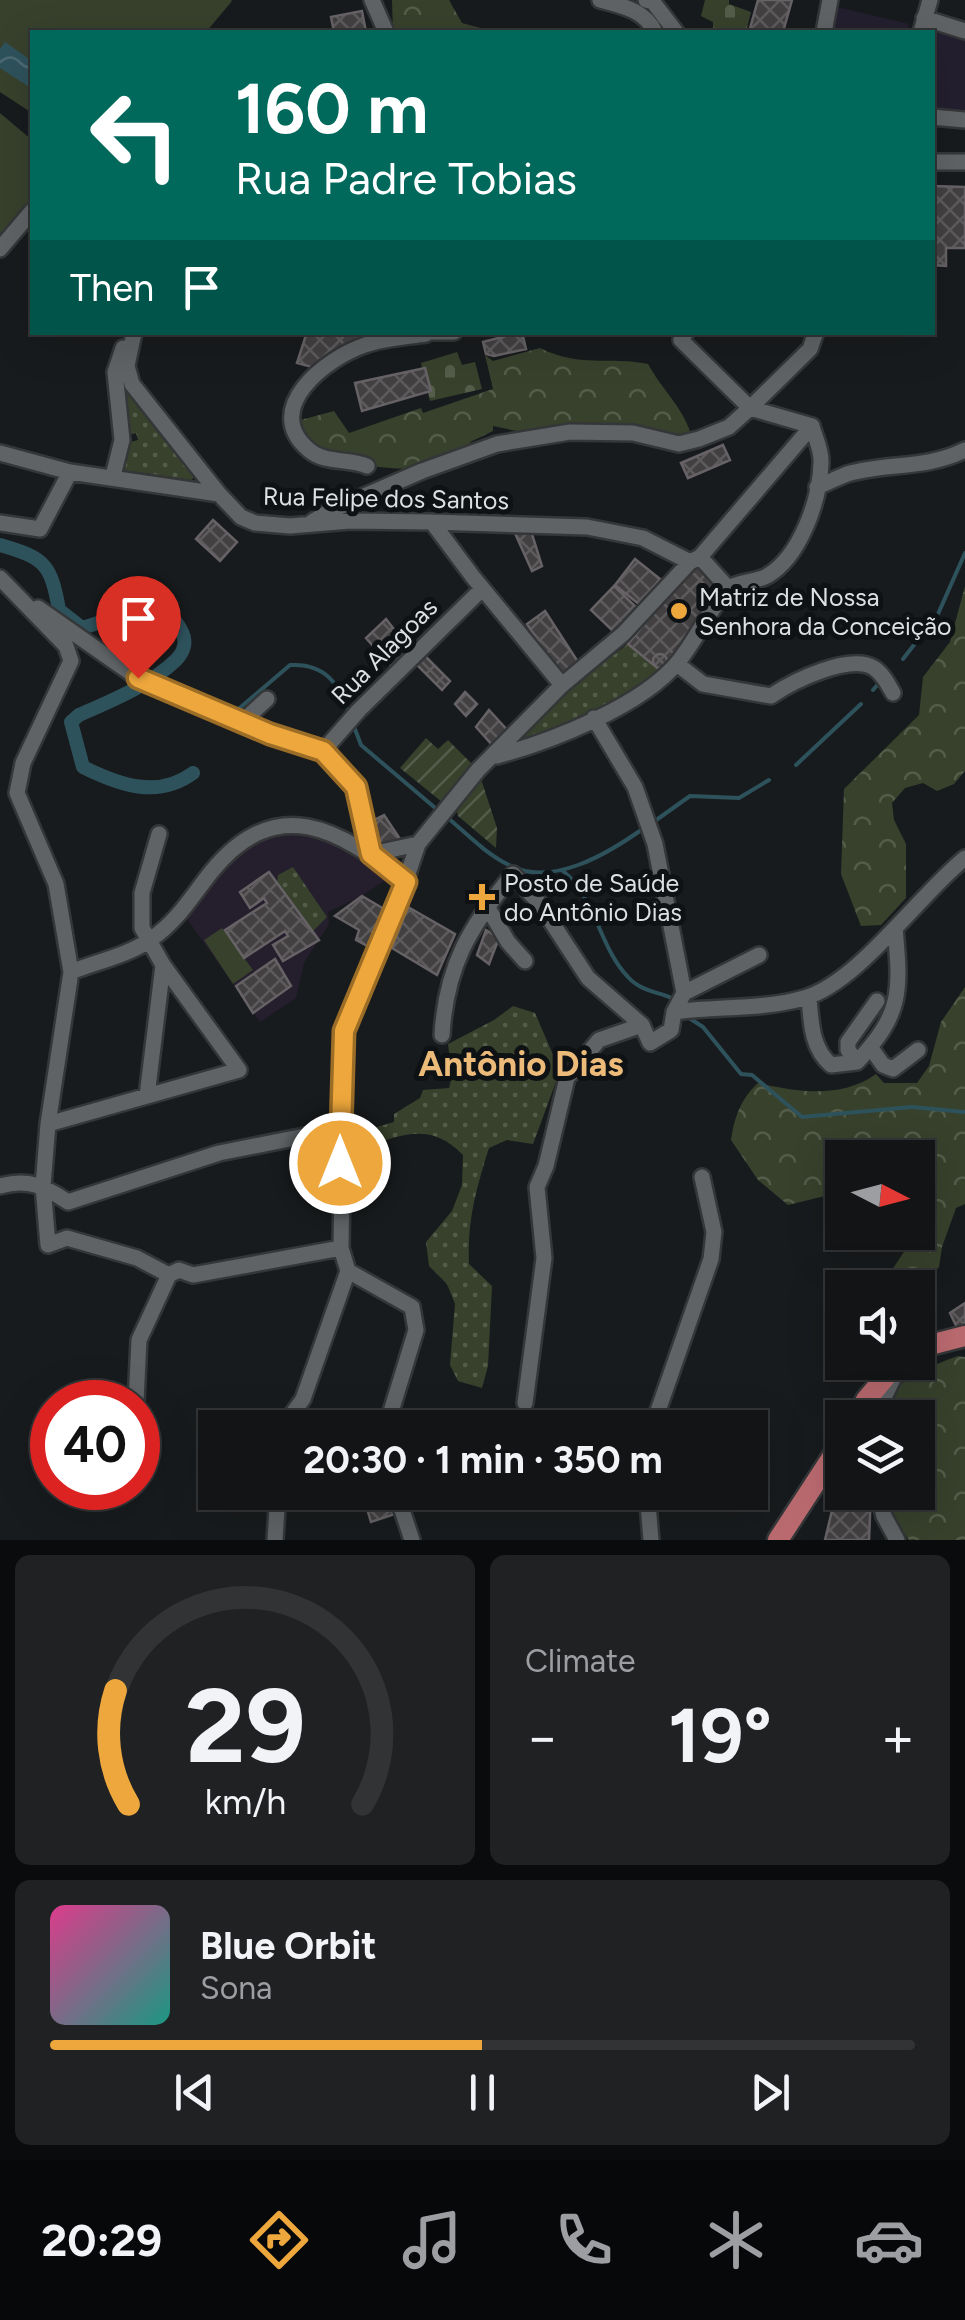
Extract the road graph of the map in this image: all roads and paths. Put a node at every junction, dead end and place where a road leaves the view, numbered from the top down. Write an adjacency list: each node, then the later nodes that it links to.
1 (372, 0): 8 (street)
2 (600, 0): 6 (street)
3 (644, 0): 6 (street); 10 (street)
4 (830, 0): 11 (street)
5 (930, 0): 7 (street)
6 (624, 3): 9 (street)
7 (922, 25): 12 (street)
8 (385, 30)
9 (653, 30)
10 (674, 30)
11 (824, 30)
12 (965, 31)
13 (935, 117): 14 (street)
14 (965, 120)
15 (935, 162): 16 (street)
16 (965, 162)
17 (30, 213): 18 (street)
18 (0, 249)
19 (132, 335): 30 (street)
20 (134, 335): 32 (street, Rua Felipe dos Santos)
21 (409, 335): 28 (street)
22 (815, 335): 24 (street)
23 (684, 336): 24 (street)
24 (750, 408): 25 (street); 35 (street)
25 (812, 426): 31 (street); 36 (street)
26 (965, 450): 31 (street)
27 (0, 453): 29 (street)
28 (367, 466)
29 (70, 472): 30 (street); 34 (street)
30 (113, 476): 32 (street)
31 (817, 487): 38 (street)
32 (219, 494): 35 (street, Rua Felipe dos Santos)
33 (432, 522): 35 (street, Rua Felipe dos Santos); 36 (street, Rua Felipe dos Santos); 39 (street)
34 (0, 523)
35 (309, 524)
36 (695, 559): 38 (street); 41 (street)
37 (3, 582): 45 (street); 59 (street)
38 (728, 588): 40 (street)
39 (482, 589): 41 (street); 46 (street, Rua Alagoas)
40 (677, 664): 42 (street); 44 (street)
41 (562, 685): 47 (street)
42 (893, 693)
43 (267, 699): 45 (street)
44 (594, 718): 47 (street); 60 (street)
45 (242, 722): 46 (street)
46 (323, 751): 50 (street)
47 (493, 758): 49 (street)
48 (159, 834): 55 (street)
49 (423, 838): 50 (street); 52 (street)
50 (371, 854): 52 (street); 55 (street)
51 (965, 858): 54 (street)
52 (406, 882): 71 (street)
53 (488, 908): 57 (street); 64 (street); 65 (street)
54 (895, 928): 61 (street); 66 (street)
55 (148, 942): 58 (street); 59 (street)
56 (759, 955): 60 (street)
57 (524, 962)
58 (163, 965): 69 (street); 69 (street)
59 (71, 972): 70 (street)
60 (684, 993): 63 (street)
61 (808, 996): 63 (street); 68 (street)
62 (878, 1002): 68 (street)
63 (674, 1012): 64 (street)
64 (642, 1025): 83 (street)
65 (442, 1035)
66 (870, 1048): 67 (street); 68 (street)
67 (918, 1050)
68 (857, 1062)
69 (147, 1096): 70 (street)
70 (48, 1124): 74 (street)
71 (340, 1129): 74 (street); 75 (street)
72 (702, 1177): 86 (street)
73 (0, 1186): 74 (street)
74 (42, 1186): 77 (street)
75 (341, 1248): 76 (street); 77 (street)
76 (348, 1271): 84 (street); 85 (street)
77 (169, 1275): 80 (street)
78 (965, 1336): 79 (main road)
79 (935, 1344)
80 (136, 1380)
81 (884, 1380): 82 (main road)
82 (866, 1400)
83 (525, 1402)
84 (295, 1410)
85 (392, 1410)
86 (658, 1410)
87 (825, 1468): 95 (main road)
88 (277, 1510): 92 (street)
89 (402, 1510): 93 (street)
90 (648, 1510): 94 (street)
91 (882, 1510): 96 (street)
92 (276, 1540)
93 (412, 1540)
94 (651, 1540)
95 (778, 1540)
96 (896, 1540)

